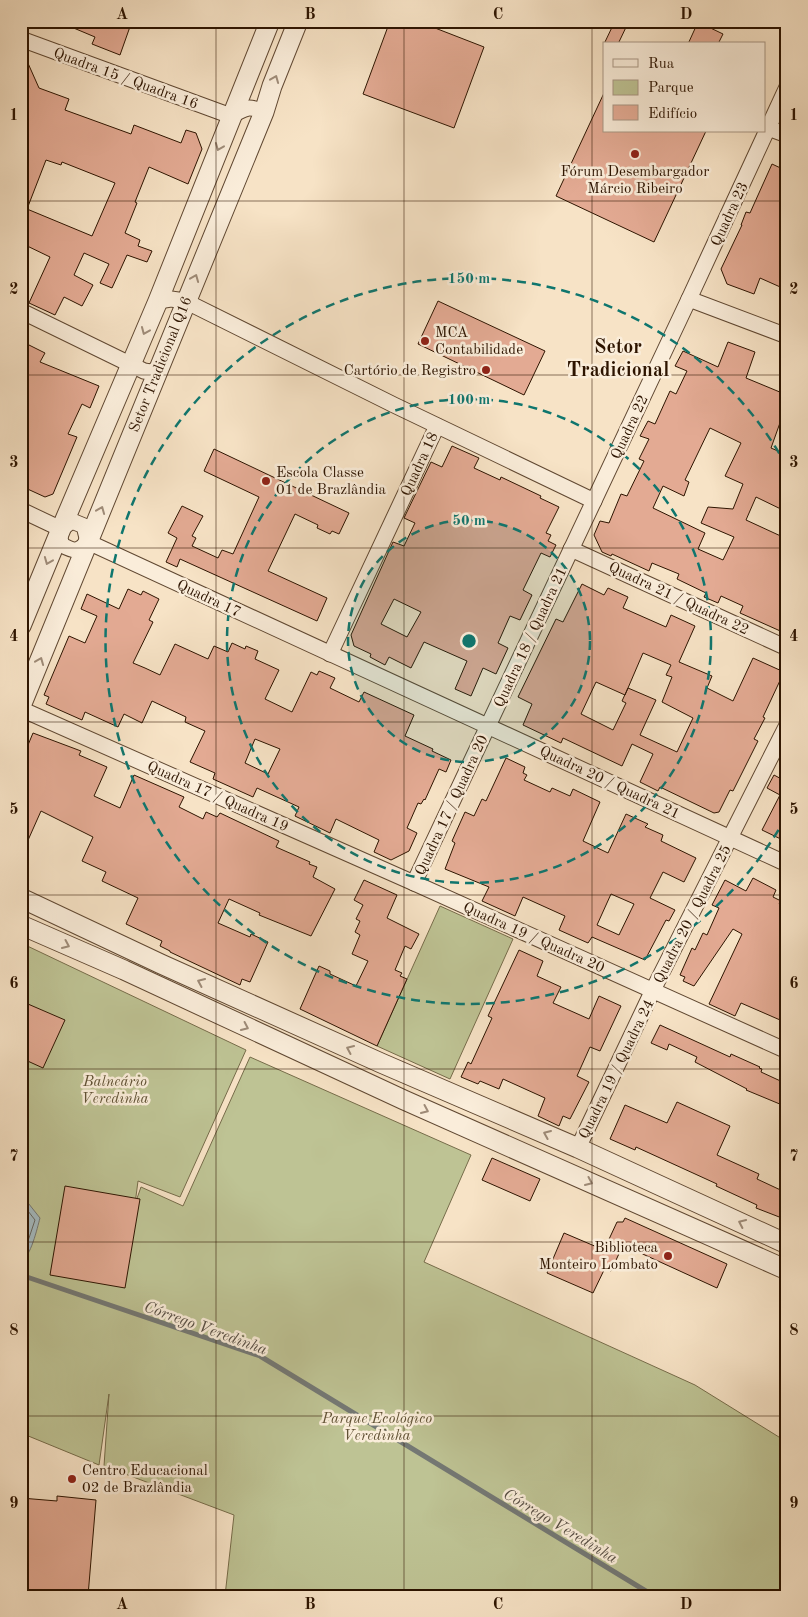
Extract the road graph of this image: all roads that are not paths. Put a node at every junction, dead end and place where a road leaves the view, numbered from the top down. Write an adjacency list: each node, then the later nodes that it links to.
1 (270, 21): 6 (street, Setor Tradicional Q16)
2 (298, 21): 5 (street, Setor Tradicional Q16, one-way to 2)
3 (21, 39): 6 (street, Quadra 15 / Quadra 16)
4 (787, 87): 7 (street, Quadra 23)
5 (264, 112): 6 (street); 11 (street, Setor Tradicional Q16, one-way to 5)
6 (231, 116): 10 (street, Setor Tradicional Q16, one-way to 10)
7 (768, 128): 8 (street); 9 (street, Quadra 23)
8 (787, 135)
9 (689, 299): 13 (street); 17 (street, Quadra 22)
10 (158, 301): 11 (street); 14 (street, Setor Tradicional Q16, one-way to 14)
11 (185, 301): 15 (street, Setor Tradicional Q16); 16 (street)
12 (21, 311): 14 (street)
13 (787, 336)
14 (131, 364): 15 (street); 19 (street, Setor Tradicional Q16)
15 (158, 369): 20 (street, Setor Tradicional Q16, one-way to 15)
16 (437, 426): 17 (street, Quadra 18); 24 (street, Quadra 18)
17 (594, 500): 21 (street)
18 (21, 510): 19 (street)
19 (61, 529): 20 (street); 22 (street, Setor Tradicional Q16, one-way to 22)
20 (88, 542): 24 (street, Quadra 17); 25 (street, Setor Tradicional Q16, one-way to 20)
21 (571, 548): 23 (street, Quadra 21 / Quadra 22); 27 (street, Quadra 18 / Quadra 21)
22 (21, 626)
23 (787, 648)
24 (330, 654): 27 (street, Quadra 17)
25 (21, 707): 30 (street, Quadra 17 / Quadra 19)
26 (787, 724): 28 (street, Quadra 20 / Quadra 25)
27 (488, 726): 28 (street, Quadra 20 / Quadra 21); 30 (street, Quadra 17 / Quadra 20)
28 (731, 837): 29 (street, Quadra 20 / Quadra 21); 35 (street, Quadra 20 / Quadra 25)
29 (787, 864)
30 (414, 883): 35 (street, Quadra 19 / Quadra 20)
31 (21, 898): 33 (street)
32 (21, 925): 34 (street, one-way to 34)
33 (161, 964): 34 (street); 37 (street, one-way to 33)
34 (153, 984): 39 (street, one-way to 39)
35 (654, 990): 36 (street, Quadra 19 / Quadra 20); 41 (street, Quadra 19 / Quadra 24)
36 (787, 1051)
37 (381, 1063): 38 (street); 39 (street)
38 (414, 1078): 40 (street); 41 (street, one-way to 38)
39 (372, 1085): 40 (street)
40 (404, 1100): 43 (street, one-way to 43)
41 (578, 1148): 42 (street, one-way to 41)
42 (787, 1244)
43 (787, 1270)

